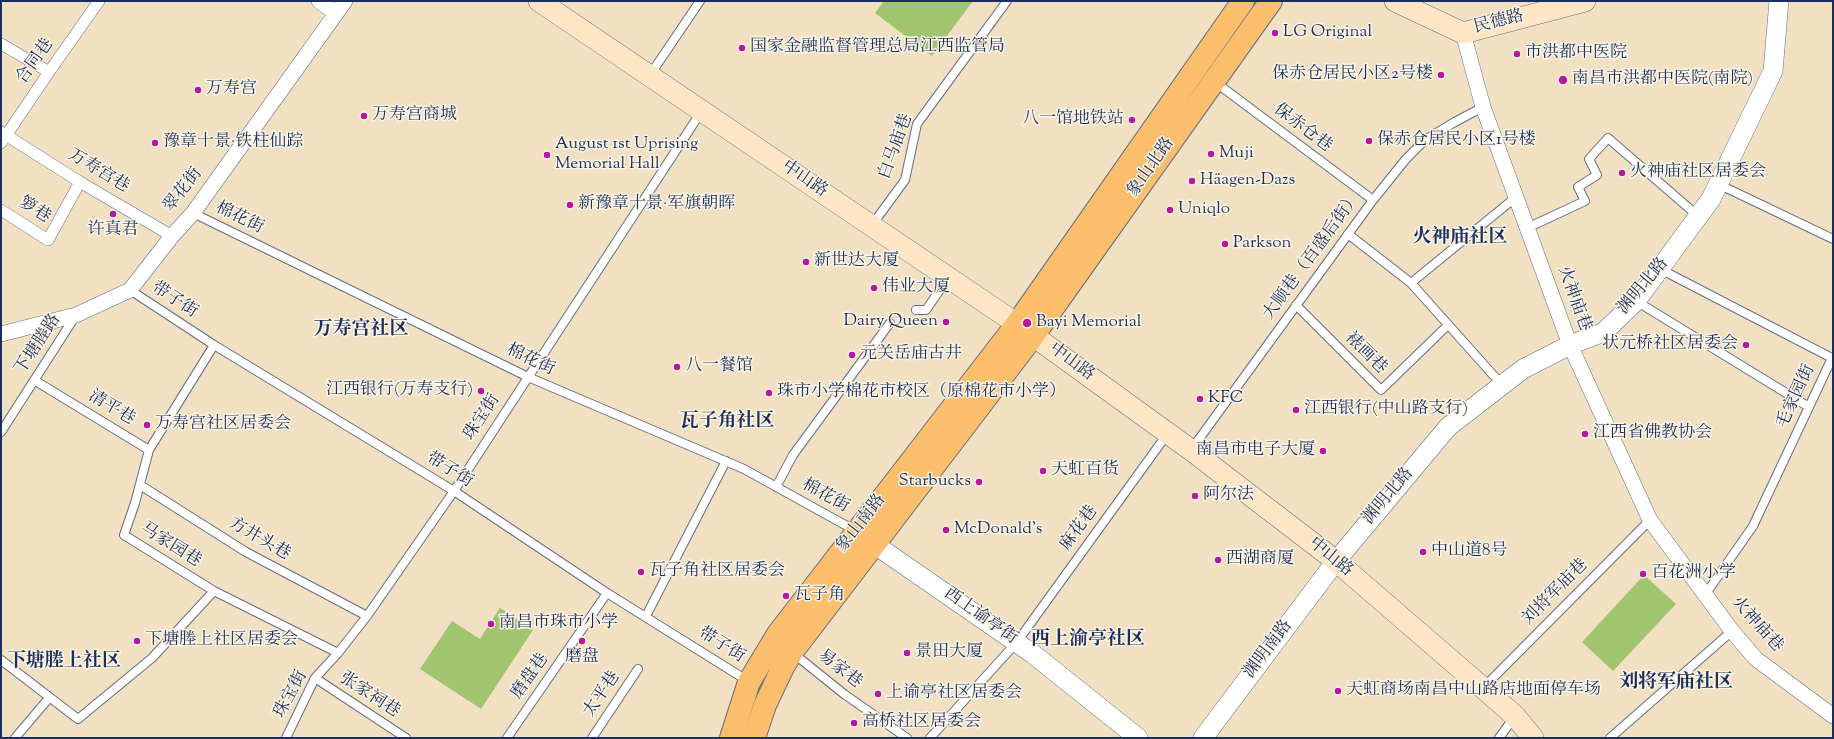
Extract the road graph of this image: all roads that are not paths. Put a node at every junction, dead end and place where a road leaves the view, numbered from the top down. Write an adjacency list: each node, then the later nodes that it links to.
1 (100, 1): 14 (street, 合同巷)
2 (319, 1): 11 (street)
3 (539, 1): 15 (main road, 中山路)
4 (700, 1): 15 (lane)
5 (1007, 1): 27 (lane, 白马庙巷)
6 (1243, 1): 42 (main road, 象山北路)
7 (1271, 1): 16 (main road, 象山北路)
8 (1395, 1): 12 (main road, 民德路)
9 (1585, 1): 12 (main road, 民德路)
10 (1779, 1): 21 (street, 渊明北路)
11 (340, 7): 25 (street, 翠花街)
12 (1462, 33): 17 (street, 火神庙巷)
13 (1, 44): 14 (street)
14 (48, 72): 19 (street, 合同巷)
15 (650, 76): 18 (main road, 中山路)
16 (1213, 82): 23 (lane, 保赤仓巷); 42 (main road, 象山北路)
17 (1483, 107): 22 (street, 火神庙巷); 23 (lane, 大顺巷（百盛后街）)
18 (701, 111): 27 (main road, 中山路); 46 (lane, 珠宝街)
19 (3, 137): 20 (street, 万寿宫巷)
20 (80, 182): 24 (street, 箩巷); 30 (street, 万寿宫巷)
21 (1718, 184): 26 (street, 渊明北路); 31 (lane)
22 (1516, 196): 28 (street, 火神庙巷); 34 (lane)
23 (1373, 200): 29 (lane, 大顺巷（百盛后街）)
24 (1, 210)
25 (193, 213): 30 (street, 翠花街); 46 (lane, 棉花街)
26 (1699, 216): 28 (lane); 32 (street, 渊明北路)
27 (872, 226): 33 (main road, 中山路)
28 (1527, 228): 45 (street, 火神庙巷)
29 (1348, 234): 34 (lane); 37 (lane, 大顺巷（百盛后街）)
30 (172, 236): 35 (street, 翠花街)
31 (1833, 239)
32 (1660, 269): 36 (street, 渊明北路); 49 (lane, 毛家园街)
33 (948, 278): 38 (lane); 42 (main road, 中山路)
34 (1411, 283): 41 (lane)
35 (130, 290): 39 (street, 翠花街); 44 (lane, 带子街)
36 (1636, 301): 45 (street, 渊明北路); 49 (lane)
37 (1296, 305): 41 (lane, 裱画巷); 53 (lane, 大顺巷（百盛后街）)
38 (916, 310)
39 (76, 315): 43 (street, 翠花街); 47 (lane, 下塘塍路)
40 (890, 323): 56 (lane)
41 (1448, 325): 48 (lane)
42 (1025, 330): 51 (main road, 中山路); 59 (main road, 象山南路)
43 (1, 334)
44 (214, 345): 52 (lane); 57 (lane, 带子街)
45 (1570, 345): 48 (street, 渊明北路); 58 (street, 火神庙巷)
46 (528, 378): 54 (lane, 棉花街); 57 (lane, 珠宝街)
47 (34, 380): 50 (lane, 下塘塍路); 52 (lane, 清平巷)
48 (1502, 385): 60 (street, 渊明北路)
49 (1809, 407): 63 (lane, 毛家园街)
50 (1, 432)
51 (1168, 433): 53 (main road, 中山路); 67 (lane, 麻花巷)
52 (149, 450): 55 (lane, 马家园巷)
53 (1191, 450): 60 (main road, 中山路)
54 (726, 461): 56 (lane, 棉花街); 65 (lane)
55 (140, 485): 61 (lane, 马家园巷); 64 (lane, 方井头巷)
56 (776, 487): 59 (lane, 棉花街)
57 (454, 491): 62 (lane, 带子街); 64 (lane, 珠宝街)
58 (1650, 520): 63 (street, 火神庙巷); 74 (lane, 刘将军庙巷)
59 (866, 538): 67 (street, 西上谕亭街); 68 (main road, 象山南路); 73 (main road, 象山南路)
60 (1336, 561): 74 (main road, 中山路); 88 (street, 渊明南路)
61 (214, 591): 69 (lane, 马家园巷); 75 (lane)
62 (607, 593): 65 (lane, 带子街); 81 (lane, 磨盘巷)
63 (1705, 595): 66 (street, 火神庙巷)
64 (367, 616): 69 (lane, 珠宝街)
65 (646, 616): 73 (lane, 带子街)
66 (1732, 631): 77 (street, 火神庙巷); 91 (lane)
67 (1017, 642): 86 (lane); 87 (street, 西上谕亭街)
68 (792, 652): 84 (main road, 象山南路); 85 (lane, 易家巷)
69 (338, 653): 72 (lane, 珠宝街)
70 (1, 660): 75 (lane)
71 (638, 669): 82 (lane, 太平巷)
72 (315, 678): 79 (lane, 珠宝街); 80 (lane, 张家祠巷)
73 (749, 682): 83 (main road, 象山南路)
74 (1483, 688): 76 (main road, 中山路)
75 (49, 698): 78 (lane)
76 (1515, 716): 89 (lane); 90 (main road, 中山路)
77 (1833, 716)
78 (15, 738)
79 (286, 738)
80 (406, 738)
81 (506, 738)
82 (592, 738)
83 (731, 738)
84 (754, 738)
85 (907, 738)
86 (930, 738)
87 (1138, 738)
88 (1203, 738)
89 (1499, 738)
90 (1533, 738)
91 (1610, 738)

